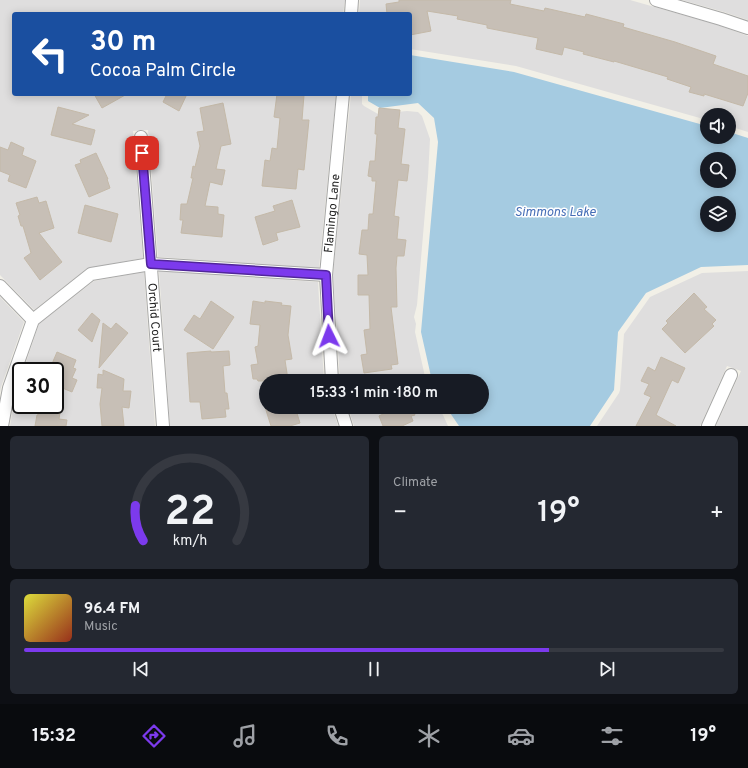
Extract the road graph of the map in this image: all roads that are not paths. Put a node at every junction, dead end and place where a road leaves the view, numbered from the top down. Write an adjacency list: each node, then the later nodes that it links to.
1 (352, 0): 3 (street)
2 (656, 0): 4 (street)
3 (351, 12)
4 (748, 28)
5 (343, 96): 8 (street, Flamingo Lane)
6 (141, 137): 7 (street, Orchid Court)
7 (151, 264): 8 (street); 10 (street); 15 (street, Orchid Court)
8 (326, 275): 11 (street, Flamingo Lane)
9 (0, 286): 10 (street)
10 (33, 320): 14 (street)
11 (332, 374)
12 (731, 375): 17 (street)
13 (342, 414): 16 (street)
14 (2, 426)
15 (163, 426)
16 (346, 426)
17 (708, 426)

